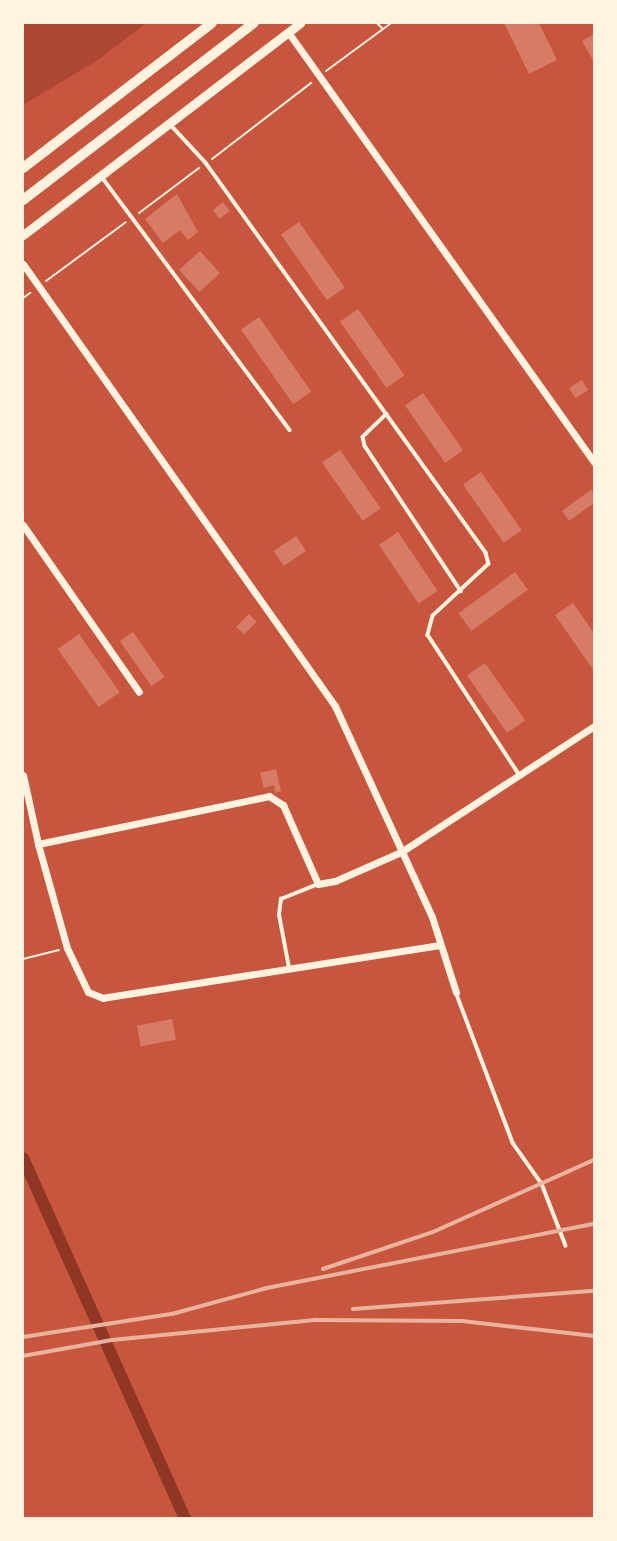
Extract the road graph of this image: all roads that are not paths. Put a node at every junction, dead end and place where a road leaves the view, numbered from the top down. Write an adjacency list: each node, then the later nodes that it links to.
1 (212, 23): 6 (highway)
2 (254, 23): 8 (highway)
3 (300, 23): 4 (street)
4 (288, 32): 5 (street); 13 (street)
5 (169, 123): 7 (street); 11 (lane)
6 (23, 168)
7 (100, 175): 9 (street); 12 (lane)
8 (23, 200)
9 (23, 235)
10 (23, 264): 21 (street)
11 (387, 414): 15 (lane); 15 (lane)
12 (290, 430)
13 (594, 462)
14 (23, 525): 16 (street)
15 (461, 591): 18 (lane)
16 (139, 692)
17 (594, 726): 18 (street)
18 (519, 774): 21 (street)
19 (23, 775): 20 (street)
20 (38, 844): 22 (street); 24 (street)
21 (401, 852): 22 (street); 23 (street)
22 (318, 884): 24 (lane)
23 (440, 945): 24 (street); 25 (street)
24 (289, 969)
25 (456, 992): 26 (lane)
26 (566, 1246)

